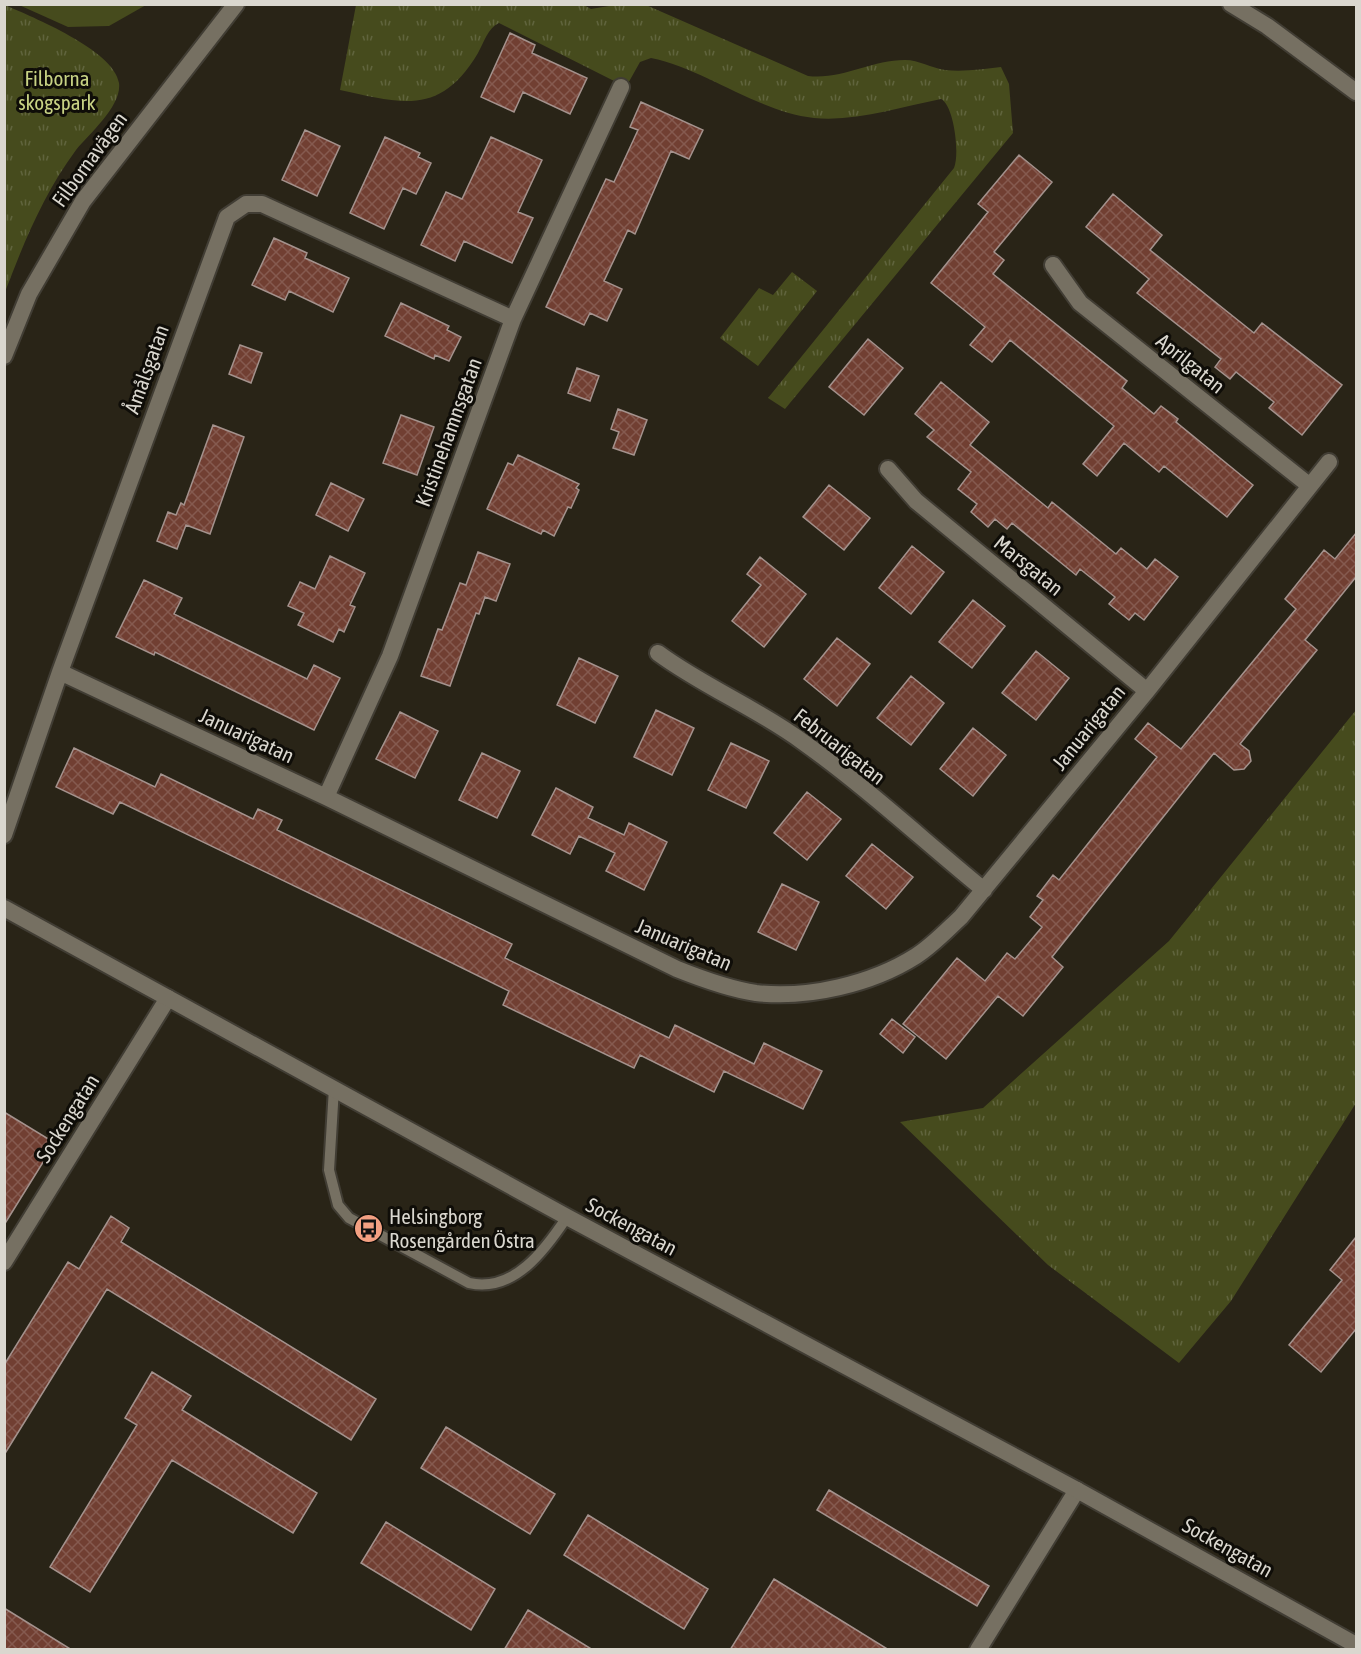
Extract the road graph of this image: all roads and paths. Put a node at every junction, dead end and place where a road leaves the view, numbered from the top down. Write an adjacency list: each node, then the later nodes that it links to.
1 (236, 4): 7 (street, Filbornavägen)
2 (1231, 4): 4 (street)
3 (621, 87): 6 (street, Kristinehamnsgatan)
4 (1356, 92)
5 (1053, 265): 10 (street, Aprilgatan)
6 (513, 319): 12 (street, Åmålsgatan); 14 (street, Kristinehamnsgatan)
7 (4, 356)
8 (1329, 462): 10 (street, Januarigatan)
9 (888, 469): 13 (street, Marsgatan)
10 (1310, 486): 13 (street, Januarigatan)
11 (658, 653): 16 (street, Februarigatan)
12 (60, 672): 14 (street, Januarigatan); 15 (street, Åmålsgatan)
13 (1147, 691): 16 (street, Januarigatan)
14 (326, 797): 16 (street, Januarigatan)
15 (4, 835)
16 (984, 890)
17 (4, 908): 18 (street, Sockengatan)
18 (168, 998): 19 (street, Sockengatan); 21 (street, Sockengatan)
19 (334, 1088): 20 (street, Sockengatan); 20 (lane)
20 (567, 1217): 22 (street, Sockengatan)
21 (4, 1262)
22 (1077, 1490): 23 (street, Sockengatan); 24 (street)
23 (1356, 1645)
24 (978, 1650)

